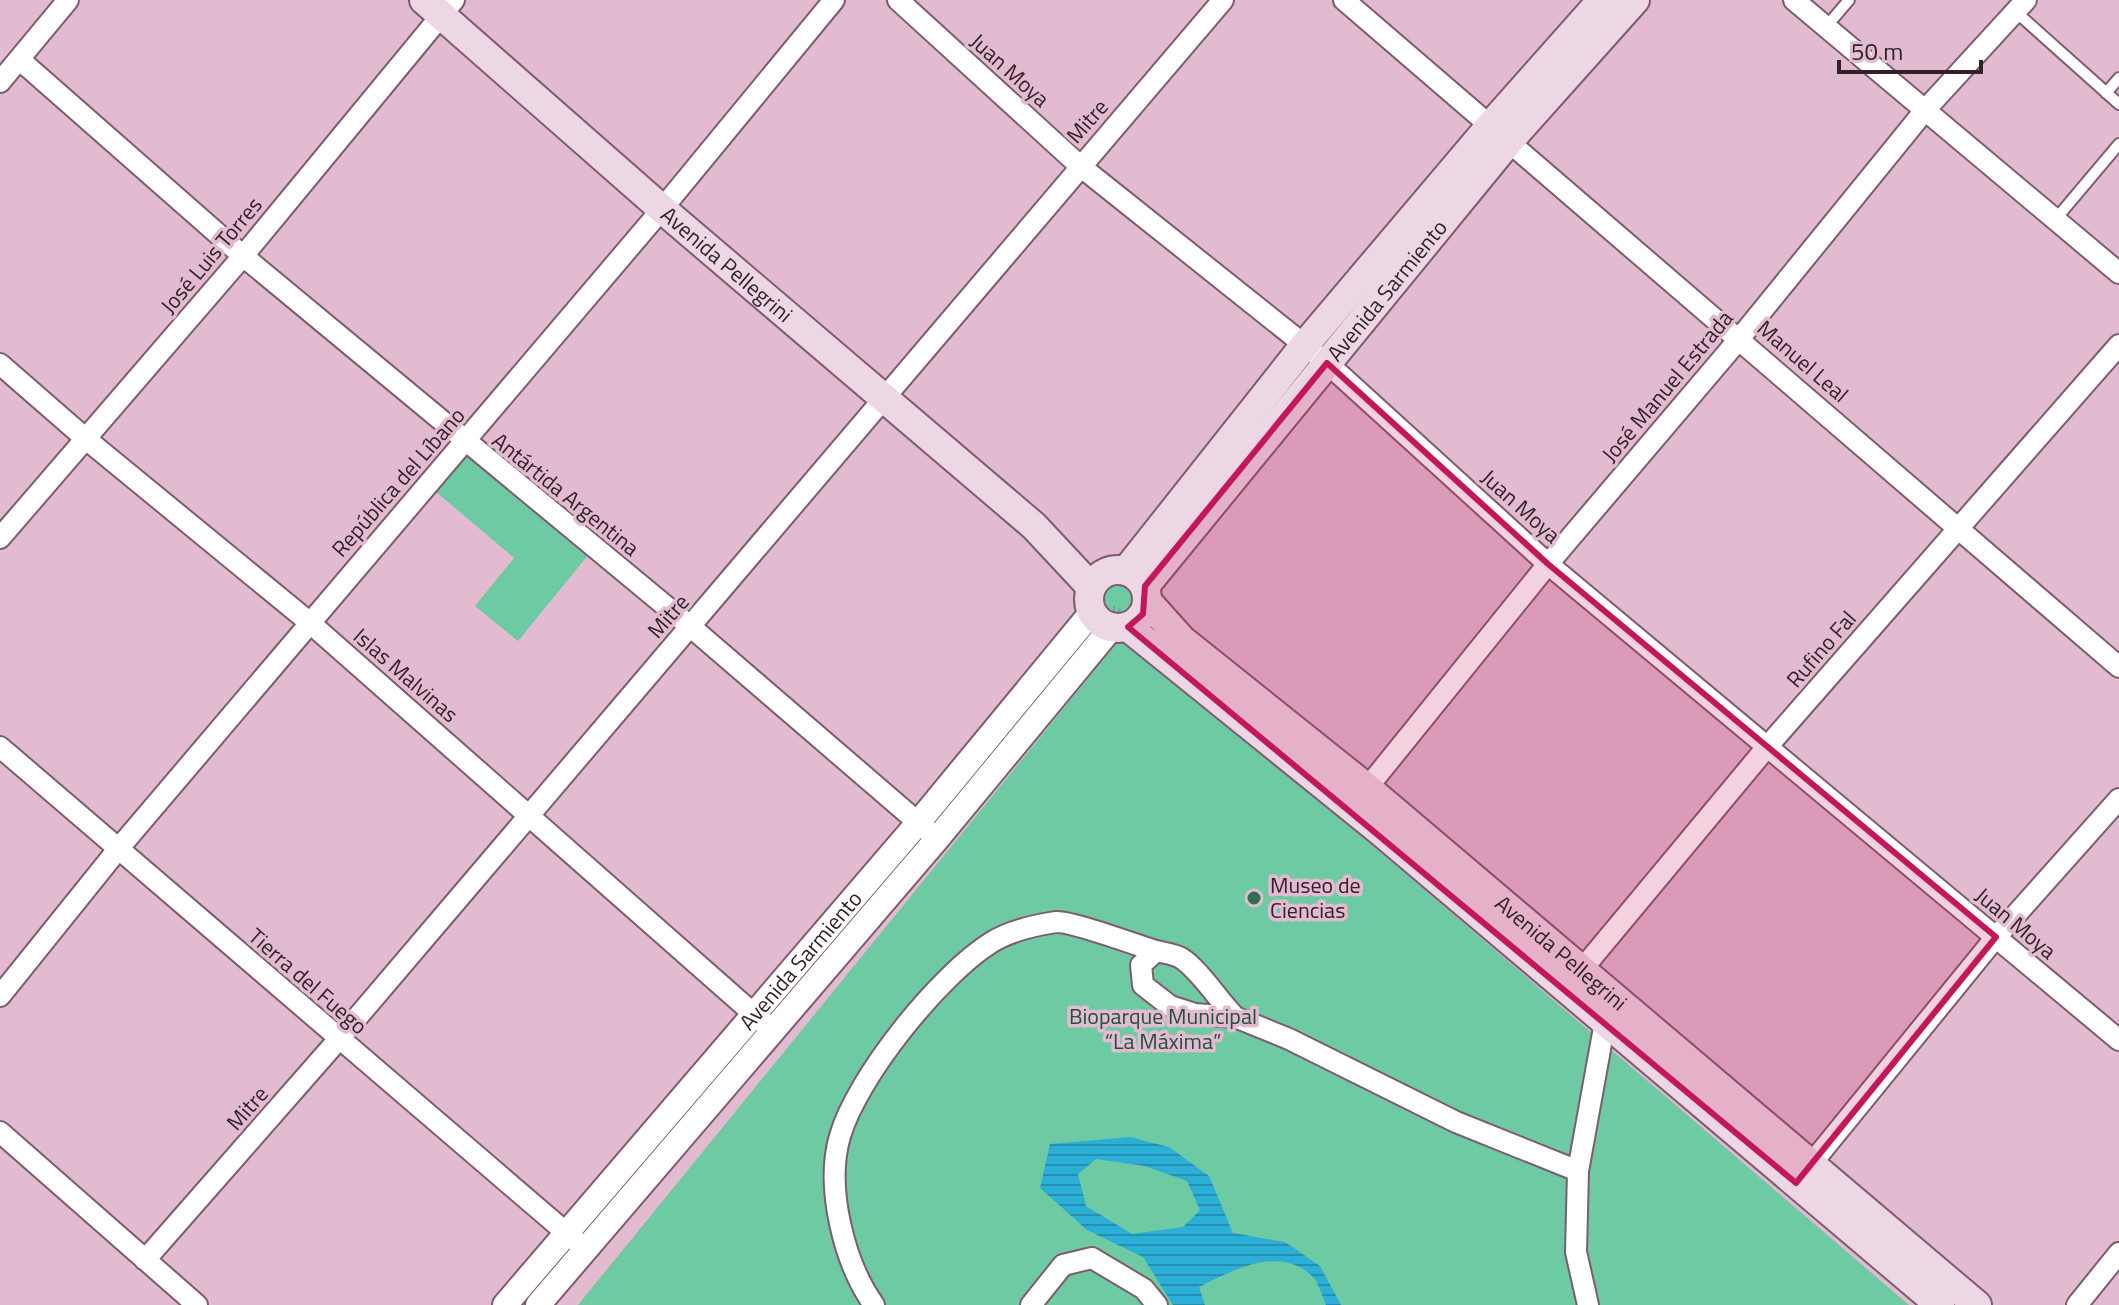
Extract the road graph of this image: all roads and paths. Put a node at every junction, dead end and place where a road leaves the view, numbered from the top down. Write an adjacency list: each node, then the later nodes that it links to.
1 (68, 0): 13 (street)
2 (834, 0): 22 (street, República del Líbano)
3 (898, 0): 21 (street, Juan Moya)
4 (1223, 0): 21 (street, Mitre)
5 (1344, 0): 19 (street, Manuel Leal)
6 (1602, 0): 19 (main road, Avenida Sarmiento)
7 (1635, 0): 19 (main road, Avenida Sarmiento)
8 (1794, 0): 12 (street)
9 (1849, 0): 12 (lane)
10 (440, 5): 22 (main road, Avenida Pellegrini); 24 (street, José Luis Torres)
11 (2021, 6): 16 (lane); 18 (street, José Manuel Estrada)
12 (1826, 27): 18 (street)
13 (20, 60): 15 (street); 24 (street, Antártida Argentina)
14 (2119, 78): 16 (lane)
15 (0, 82)
16 (2106, 93): 17 (lane)
17 (2119, 104)
18 (1926, 109): 23 (street); 26 (street, José Manuel Estrada)
19 (1500, 133): 26 (street, Manuel Leal); 28 (main road, Avenida Sarmiento); 29 (main road, Avenida Sarmiento)
20 (2119, 144): 23 (lane)
21 (1080, 166): 28 (street, Juan Moya); 31 (street, Mitre)
22 (662, 209): 31 (main road, Avenida Pellegrini); 33 (street, República del Líbano)
23 (2055, 220): 25 (street)
24 (243, 256): 32 (street, José Luis Torres); 33 (street, Antártida Argentina)
25 (2119, 273)
26 (1740, 338): 34 (street, Manuel Leal); 36 (street, José Manuel Estrada)
27 (2119, 345): 34 (street, Rufino Fal)
28 (1304, 346): 29 (street, Juan Moya); 37 (main road, Avenida Sarmiento)
29 (1327, 363): 36 (street, Juan Moya); 37 (main road, Avenida Sarmiento)
30 (0, 364): 32 (street, Islas Malvinas)
31 (882, 398): 37 (main road, Avenida Pellegrini); 39 (street, Mitre)
32 (86, 439): 35 (street, José Luis Torres); 38 (street, Islas Malvinas)
33 (465, 442): 38 (street, República del Líbano); 39 (street, Antártida Argentina)
34 (1958, 529): 40 (street, Manuel Leal); 42 (street, Rufino Fal)
35 (0, 538)
36 (1548, 564): 42 (street, Juan Moya); 43 (street, José Manuel Estrada)
37 (1119, 598): 43 (main road, Avenida Pellegrini); 46 (street, Avenida Sarmiento); 47 (street, Avenida Sarmiento)
38 (309, 622): 45 (street, Islas Malvinas); 48 (street, República del Líbano)
39 (691, 627): 45 (street, Mitre); 46 (street, Antártida Argentina)
40 (2119, 667)
41 (0, 747): 48 (street, Tierra del Fuego)
42 (1767, 747): 49 (street, Juan Moya); 51 (street, Rufino Fal)
43 (1359, 798): 51 (main road, Avenida Pellegrini)
44 (2119, 799): 49 (street)
45 (528, 815): 53 (street, Islas Malvinas); 57 (street, Mitre)
46 (918, 823): 47 (street, Antártida Argentina); 53 (street, Avenida Sarmiento)
47 (937, 839): 56 (street, Avenida Sarmiento)
48 (119, 848): 52 (street, República del Líbano); 57 (street, Tierra del Fuego)
49 (1996, 937): 58 (street, Juan Moya); 61 (street)
50 (1156, 951): 54 (street); 54 (street); 69 (street)
51 (1573, 980): 55 (main road, Avenida Pellegrini); 61 (main road, Avenida Pellegrini)
52 (0, 996)
53 (754, 1014): 56 (street, Islas Malvinas); 62 (street, Avenida Sarmiento)
54 (1235, 1017): 60 (street)
55 (1605, 1022): 60 (street); 61 (main road, Avenida Pellegrini)
56 (773, 1031): 63 (street, Avenida Sarmiento)
57 (338, 1040): 62 (street, Tierra del Fuego); 65 (street, Mitre)
58 (2119, 1040)
59 (0, 1132): 65 (street)
60 (1578, 1171): 72 (street)
61 (1804, 1173): 73 (main road, Avenida Pellegrini); 74 (main road, Avenida Pellegrini)
62 (567, 1233): 63 (street, Tierra del Fuego); 67 (street, Avenida Sarmiento)
63 (585, 1251): 68 (street, Avenida Sarmiento)
64 (2119, 1253): 75 (street)
65 (145, 1260): 66 (street)
66 (197, 1305)
67 (505, 1305)
68 (538, 1305)
69 (874, 1305)
70 (1031, 1305): 71 (street)
71 (1157, 1305)
72 (1588, 1305)
73 (1940, 1305)
74 (1977, 1305)
75 (2077, 1305)

